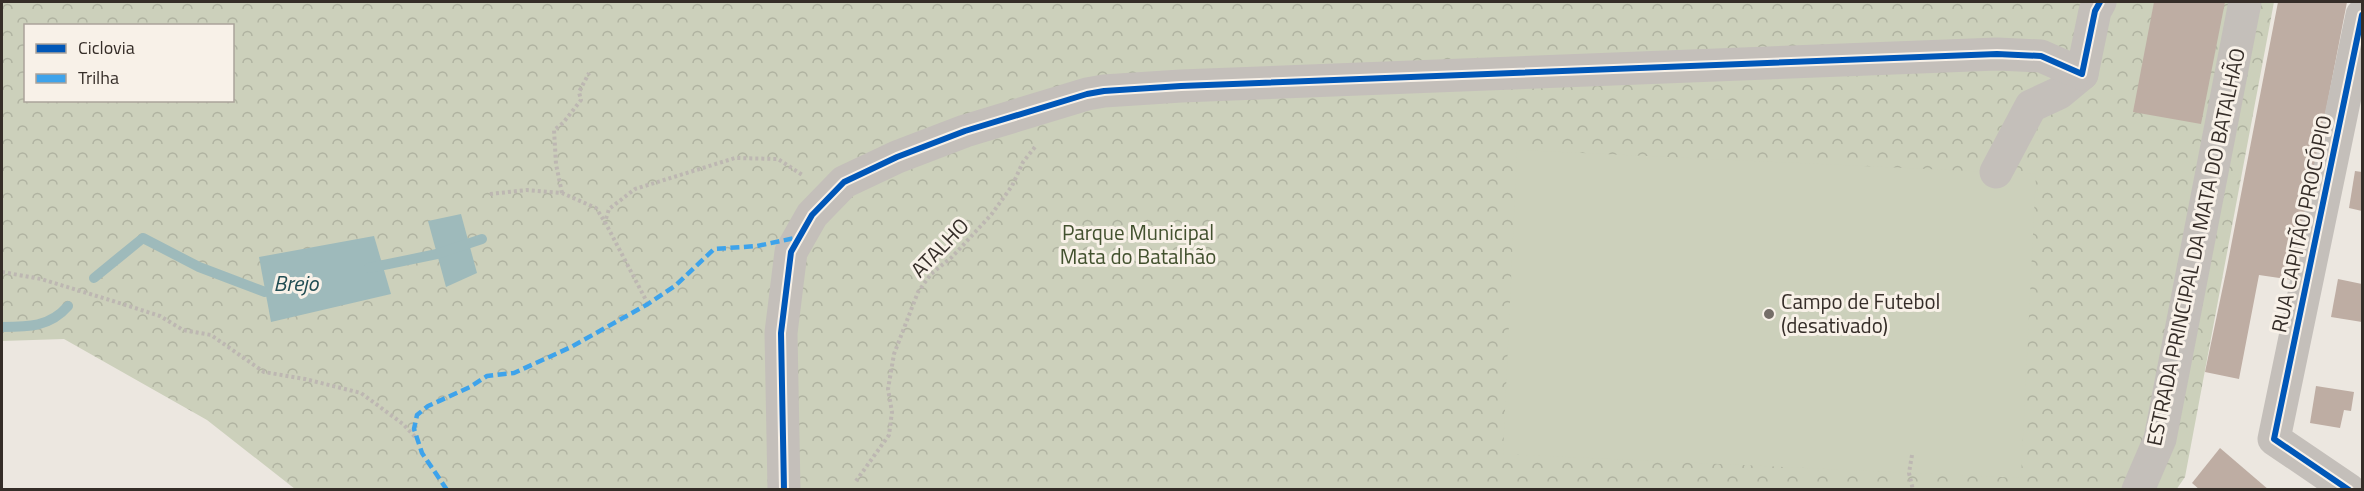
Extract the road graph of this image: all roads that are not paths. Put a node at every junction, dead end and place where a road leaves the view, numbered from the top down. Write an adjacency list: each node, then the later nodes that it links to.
1 (2100, 2): 4 (street)
2 (2246, 2): 7 (street, ESTRADA PRINCIPAL DA MATA DO BATALHÃO)
3 (2362, 15): 8 (street, RUA CAPITÃO PROCÓPIO)
4 (2082, 74): 5 (street); 6 (street)
5 (1996, 172)
6 (784, 489)
7 (2138, 489)
8 (2349, 489)

